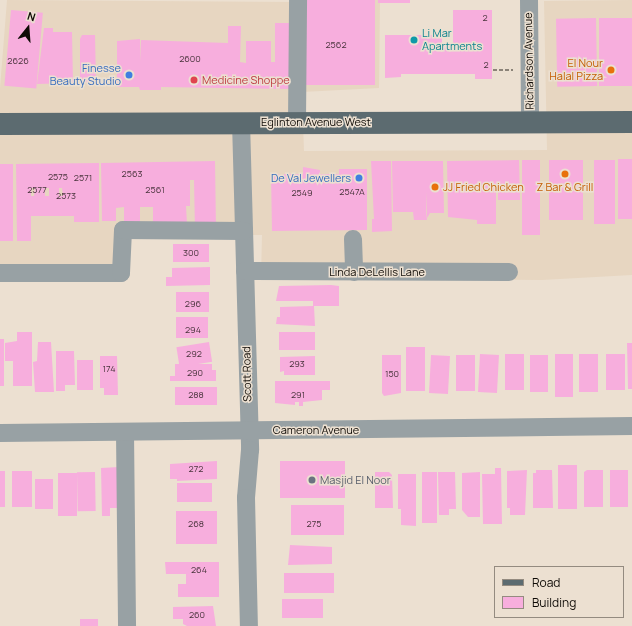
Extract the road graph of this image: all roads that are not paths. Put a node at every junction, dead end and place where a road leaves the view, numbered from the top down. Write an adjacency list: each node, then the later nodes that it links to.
1 (298, 0): 4 (street)
2 (529, 0): 5 (street, Richardson Avenue)
3 (241, 122): 4 (main road, Eglinton Avenue West); 7 (main road, Eglinton Avenue West); 8 (street, Scott Road)
4 (297, 122): 5 (main road, Eglinton Avenue West)
5 (530, 122): 6 (main road, Eglinton Avenue West)
6 (632, 122)
7 (0, 124)
8 (244, 231): 10 (street, Scott Road); 13 (street)
9 (353, 239): 11 (street)
10 (245, 272): 11 (street, Linda DeLellis Lane); 15 (street, Scott Road)
11 (354, 272): 12 (street, Linda DeLellis Lane)
12 (509, 272)
13 (0, 273)
14 (632, 426): 15 (street, Cameron Avenue)
15 (249, 429): 17 (street, Cameron Avenue); 19 (street, Scott Road)
16 (0, 432): 17 (street, Cameron Avenue)
17 (125, 432): 18 (street)
18 (127, 626)
19 (249, 626)

